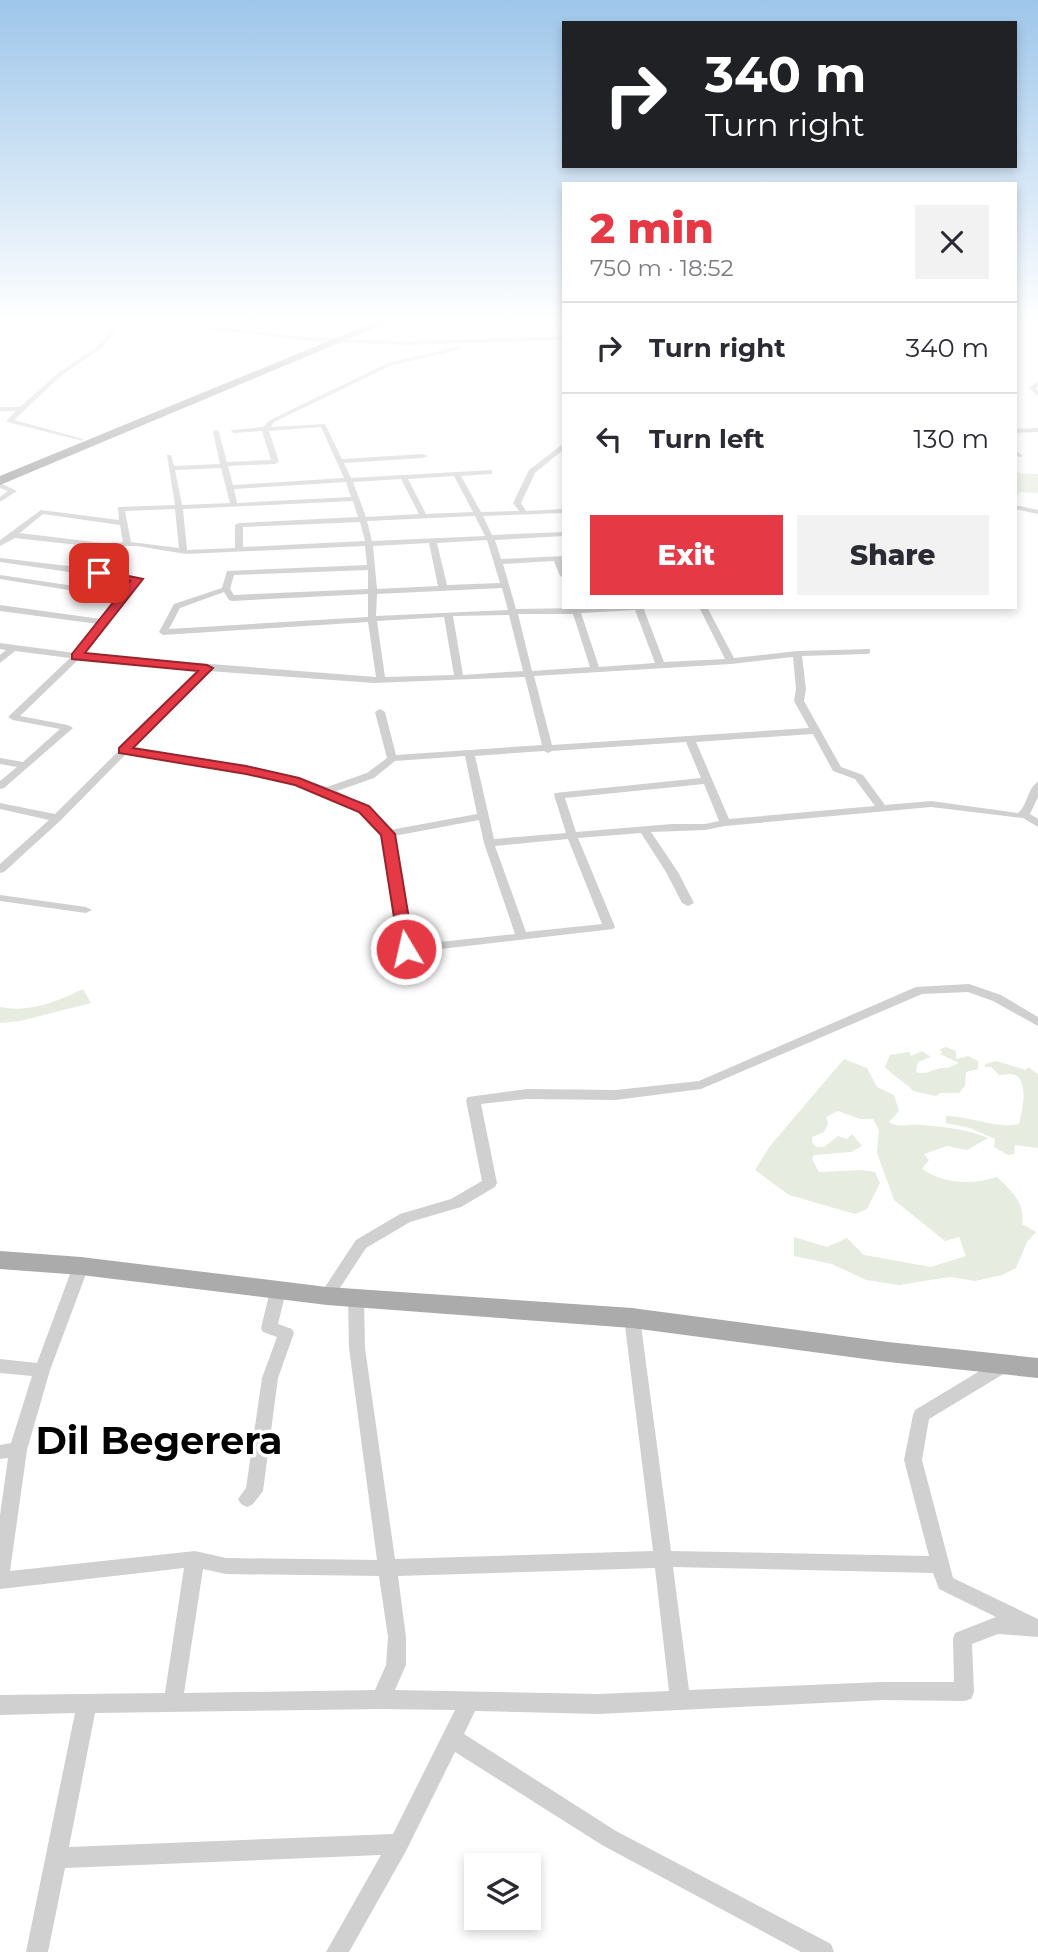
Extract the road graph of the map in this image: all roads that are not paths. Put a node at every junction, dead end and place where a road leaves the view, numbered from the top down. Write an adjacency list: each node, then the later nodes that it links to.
1 (18, 413): 10 (street)
2 (149, 413): 10 (highway)
3 (157, 413): 19 (highway)
4 (288, 413): 5 (street)
5 (265, 429): 8 (street); 14 (street); 15 (street)
6 (1017, 430): 7 (street)
7 (1038, 430)
8 (234, 431)
9 (216, 432): 15 (street)
10 (81, 440): 19 (highway)
11 (562, 447): 30 (street)
12 (169, 456): 16 (street)
13 (423, 456): 14 (street)
14 (339, 461): 21 (street)
15 (224, 465): 16 (street); 22 (street)
16 (171, 468): 27 (street)
17 (489, 472): 18 (street)
18 (456, 474): 20 (street); 31 (street)
19 (5, 476): 24 (street)
20 (403, 477): 21 (street); 32 (street)
21 (347, 481): 22 (street); 23 (street)
22 (229, 486): 25 (street)
23 (355, 499): 25 (street); 33 (street)
24 (0, 500)
25 (234, 505): 27 (street)
26 (1017, 507): 29 (street)
27 (179, 508): 34 (street); 44 (street)
28 (562, 511): 30 (street)
29 (1038, 512)
30 (524, 513): 31 (street)
31 (478, 514): 32 (street); 37 (street)
32 (424, 517): 33 (street)
33 (362, 521): 39 (street); 43 (street)
34 (123, 523): 36 (street); 41 (street)
35 (562, 534): 37 (street)
36 (13, 535): 40 (street); 42 (street)
37 (490, 538): 38 (street); 47 (street)
38 (432, 540): 39 (street); 53 (street)
39 (369, 542): 43 (street); 48 (street)
40 (0, 544)
41 (127, 544): 42 (street); 44 (street)
42 (113, 547): 49 (street)
43 (235, 550): 44 (street); 50 (street)
44 (183, 551)
45 (560, 558): 47 (street)
46 (0, 560): 49 (street)
47 (498, 562): 52 (street)
48 (371, 567): 50 (street); 55 (street)
49 (79, 570): 56 (street)
50 (230, 573): 54 (street)
51 (0, 577): 56 (street)
52 (505, 585): 53 (street); 61 (street)
53 (443, 588): 55 (street)
54 (226, 589): 55 (street); 63 (street)
55 (373, 593): 63 (street)
56 (124, 596): 64 (street)
57 (0, 608): 64 (street)
58 (576, 609): 61 (street); 74 (street)
59 (639, 609): 72 (street)
60 (704, 609): 71 (street)
61 (513, 612): 62 (street); 75 (street)
62 (448, 614): 63 (street); 76 (street)
63 (372, 619): 77 (street)
64 (103, 622): 69 (street)
65 (0, 646): 66 (street)
66 (13, 648): 69 (street); 70 (street)
67 (867, 651): 68 (street)
68 (797, 654): 71 (street); 81 (street)
69 (76, 656): 73 (street); 80 (street)
70 (0, 660)
71 (731, 660): 72 (street)
72 (660, 665): 74 (street)
73 (207, 668): 77 (street); 83 (street)
74 (595, 669): 75 (street)
75 (527, 674): 76 (street); 84 (street)
76 (459, 678): 77 (street)
77 (381, 680)
78 (380, 712): 86 (street)
79 (0, 717): 80 (street)
80 (13, 717): 88 (street)
81 (815, 731): 82 (street); 94 (street)
82 (690, 740): 84 (street); 89 (street)
83 (124, 750): 92 (street); 97 (street)
84 (548, 750): 85 (street)
85 (470, 754): 86 (street); 96 (street)
86 (392, 758): 92 (street)
87 (0, 761): 88 (street)
88 (25, 765): 91 (street)
89 (706, 781): 98 (street); 102 (street)
90 (1038, 785): 95 (street)
91 (0, 786)
92 (324, 791): 101 (street)
93 (0, 806): 97 (street)
94 (882, 808): 95 (street); 98 (street)
95 (1024, 814): 99 (street)
96 (483, 816): 101 (street); 103 (street)
97 (57, 818): 104 (street)
98 (724, 822): 100 (street)
99 (1038, 824)
100 (645, 829): 102 (street); 107 (street)
101 (388, 834): 109 (street)
102 (572, 836): 103 (street); 109 (street)
103 (489, 843): 109 (street)
104 (6, 858): 105 (street)
105 (0, 870)
106 (0, 898): 108 (street)
107 (688, 903)
108 (86, 910)
109 (522, 937)
110 (1038, 1021): 114 (street)
111 (0, 1259): 112 (main road)
112 (81, 1265): 113 (main road); 120 (street)
113 (278, 1290): 114 (main road); 123 (street)
114 (327, 1296): 115 (main road)
115 (356, 1298): 116 (main road); 127 (street)
116 (632, 1318): 117 (main road); 125 (street)
117 (1004, 1365): 119 (main road); 126 (street)
118 (0, 1366): 120 (street)
119 (1038, 1368)
120 (42, 1370): 121 (street)
121 (18, 1450): 122 (street); 128 (street)
122 (0, 1452)
123 (247, 1499)
124 (195, 1559): 127 (street); 128 (street); 132 (street)
125 (663, 1559): 126 (street); 127 (street); 131 (street)
126 (940, 1565): 129 (street)
127 (387, 1569): 130 (street)
128 (0, 1579)
129 (1037, 1628): 131 (street)
130 (381, 1699): 132 (street); 133 (street)
131 (680, 1700): 133 (street)
132 (173, 1701): 134 (street)
133 (470, 1701): 136 (street)
134 (87, 1703): 135 (street); 138 (street)
135 (0, 1705)
136 (452, 1738): 137 (street); 141 (street)
137 (399, 1844): 138 (street); 140 (street)
138 (56, 1858): 139 (street)
139 (37, 1952)
140 (337, 1952)
141 (823, 1952)

